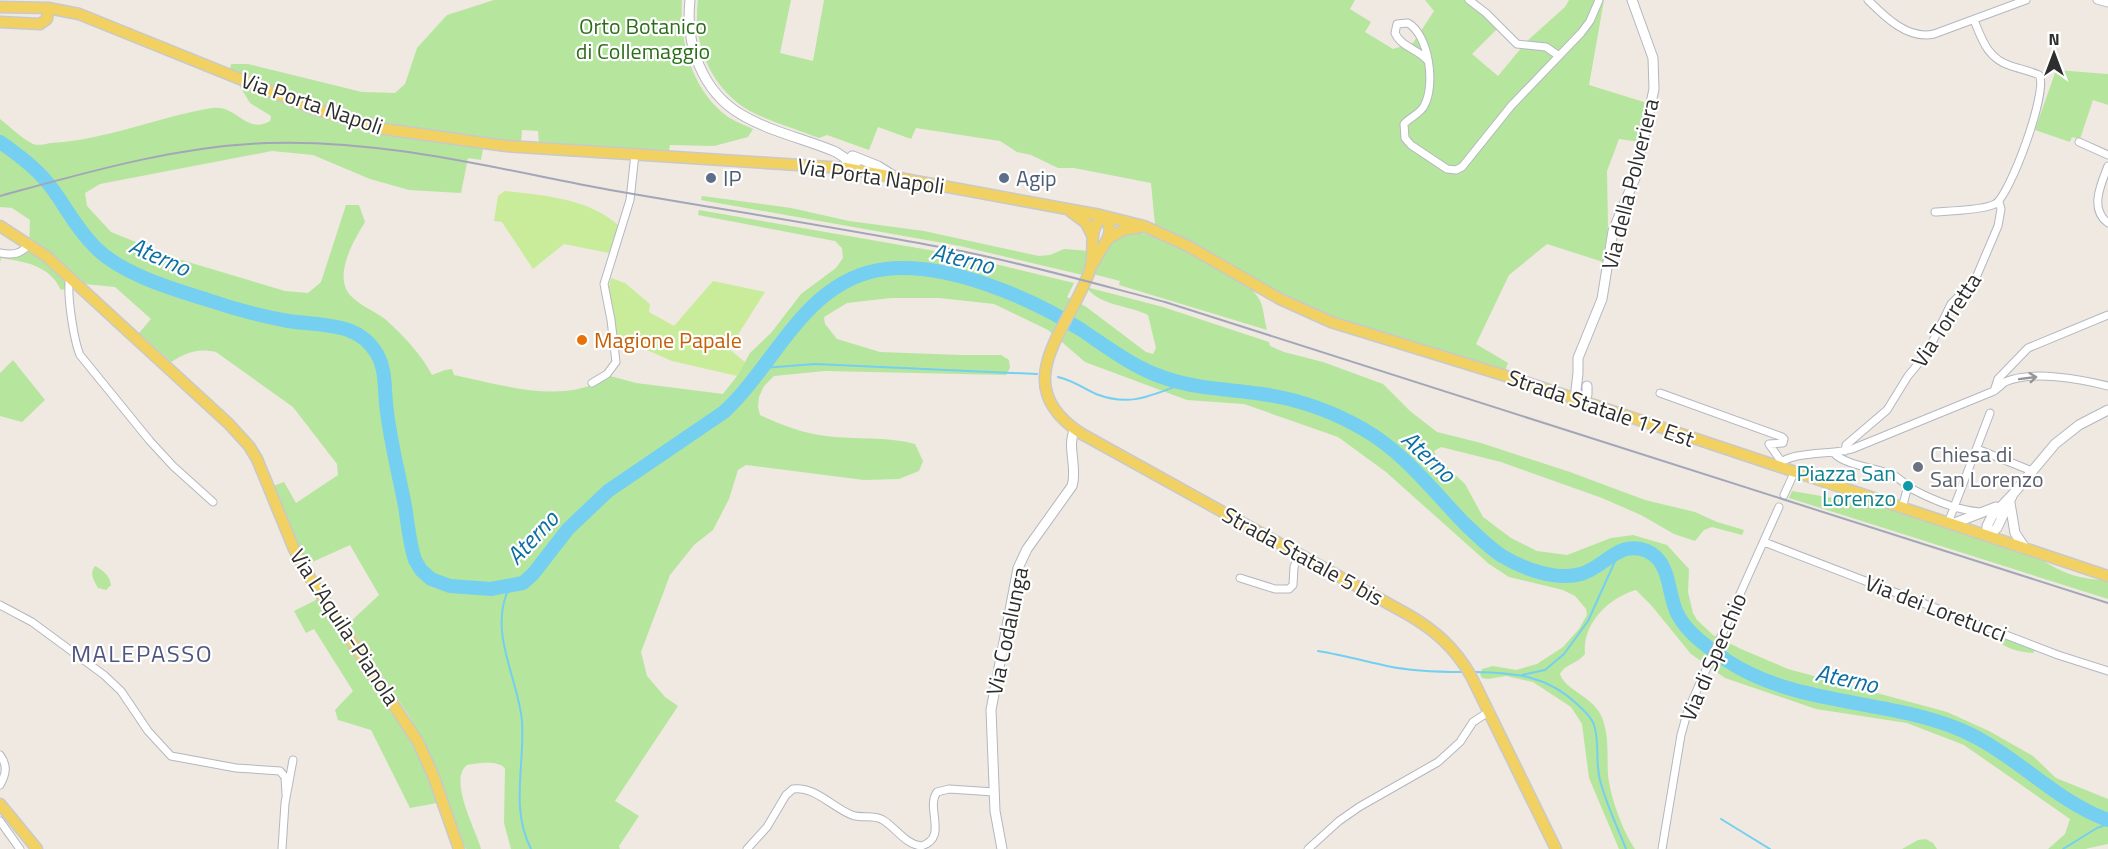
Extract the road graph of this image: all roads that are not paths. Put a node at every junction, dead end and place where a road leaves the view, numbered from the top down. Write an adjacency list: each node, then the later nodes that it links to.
1 (690, 0): 18 (main road)
2 (1469, 0): 13 (street)
3 (1599, 0): 13 (street)
4 (1632, 0): 37 (main road, Via della Polveriera)
5 (1868, 0): 11 (street)
6 (2026, 0): 11 (street)
7 (2097, 0): 8 (street)
8 (2108, 3)
9 (0, 7): 10 (main road, Via Porta Napoli)
10 (48, 8): 12 (main road); 16 (main road, Via Porta Napoli)
11 (1974, 20): 23 (street, Via Torretta)
12 (0, 22)
13 (1559, 56): 14 (street)
14 (1428, 61): 14 (street)
15 (2079, 142): 17 (street)
16 (635, 154): 20 (main road, Via Porta Napoli); 39 (street)
17 (2108, 155)
18 (847, 156): 20 (main road); 21 (main road); 22 (main road)
19 (2108, 166): 27 (street)
20 (836, 168): 21 (main road, Via Porta Napoli)
21 (851, 169): 22 (main road, Via Porta Napoli)
22 (894, 176): 24 (main road, Via Porta Napoli)
23 (1999, 202): 25 (street); 51 (street, Via Torretta)
24 (1068, 209): 26 (main road, Via Porta Napoli); 30 (main road)
25 (1935, 212)
26 (1104, 216): 29 (main road, Strada Statale 17 Est); 30 (main road, Strada Statale 5 bis); 31 (main road)
27 (2108, 224)
28 (0, 226): 32 (main road, Via L'Aquila-Pianola)
29 (1144, 226): 31 (main road); 44 (main road, Strada Statale 17 Est)
30 (1093, 237): 35 (main road, Strada Statale 5 bis)
31 (1106, 241): 35 (main road, Strada Statale 5 bis)
32 (29, 243): 33 (street); 34 (main road, Via L'Aquila-Pianola)
33 (0, 253)
34 (70, 277): 59 (street); 84 (main road, Via L'Aquila-Pianola)
35 (1074, 305): 49 (main road, Strada Statale 5 bis)
36 (2108, 315): 42 (street)
37 (1578, 367): 38 (main road, Via della Polveriera); 40 (main road)
38 (1577, 382): 44 (main road); 45 (main road, Via della Polveriera)
39 (592, 383)
40 (1587, 386): 45 (main road); 46 (main road)
41 (2108, 386): 42 (street, one-way to 41)
42 (1994, 391): 51 (street)
43 (1660, 393): 53 (street)
44 (1559, 394): 45 (main road, Strada Statale 17 Est)
45 (1578, 400): 46 (main road, Strada Statale 17 Est)
46 (1602, 408): 53 (main road, Strada Statale 17 Est)
47 (2108, 410): 54 (main road)
48 (1990, 413): 50 (street)
49 (1075, 429): 68 (main road, Strada Statale 5 bis); 77 (main road, Via Codalunga)
50 (1977, 449): 54 (street); 61 (street)
51 (1845, 451): 52 (street)
52 (1834, 453): 53 (street); 56 (street)
53 (1779, 464): 55 (main road, Strada Statale 17 Est)
54 (2032, 471): 58 (main road)
55 (1794, 472): 57 (street); 62 (main road, Strada Statale 17 Est)
56 (1908, 486): 61 (street); 62 (street)
57 (1784, 495)
58 (2009, 499): 63 (main road); 65 (main road); 67 (main road)
59 (213, 502)
60 (1779, 507): 66 (street, Via di Specchio)
61 (1955, 507): 63 (street); 64 (street)
62 (1902, 508): 64 (main road, Strada Statale 17 Est)
63 (1986, 512): 64 (main road)
64 (1950, 524): 65 (main road, Strada Statale 17 Est)
65 (1987, 536): 67 (main road, Strada Statale 17 Est)
66 (1764, 542): 72 (street, Via dei Loretucci); 89 (street, Via di Specchio)
67 (2025, 548): 69 (main road, Strada Statale 17 Est)
68 (1299, 554): 70 (street); 73 (main road, Strada Statale 5 bis)
69 (2108, 576)
70 (1240, 578)
71 (0, 605): 78 (street)
72 (2108, 671)
73 (1490, 711): 87 (street); 88 (main road, Strada Statale 5 bis)
74 (0, 755): 76 (street)
75 (293, 760): 78 (street)
76 (0, 785)
77 (994, 792): 85 (street); 86 (main road, Via Codalunga)
78 (286, 794): 83 (street)
79 (0, 804): 82 (main road)
80 (0, 821): 81 (street)
81 (20, 849)
82 (37, 849)
83 (282, 849)
84 (459, 849)
85 (747, 849)
86 (1002, 849)
87 (1308, 849)
88 (1556, 849)
89 (1662, 849)

